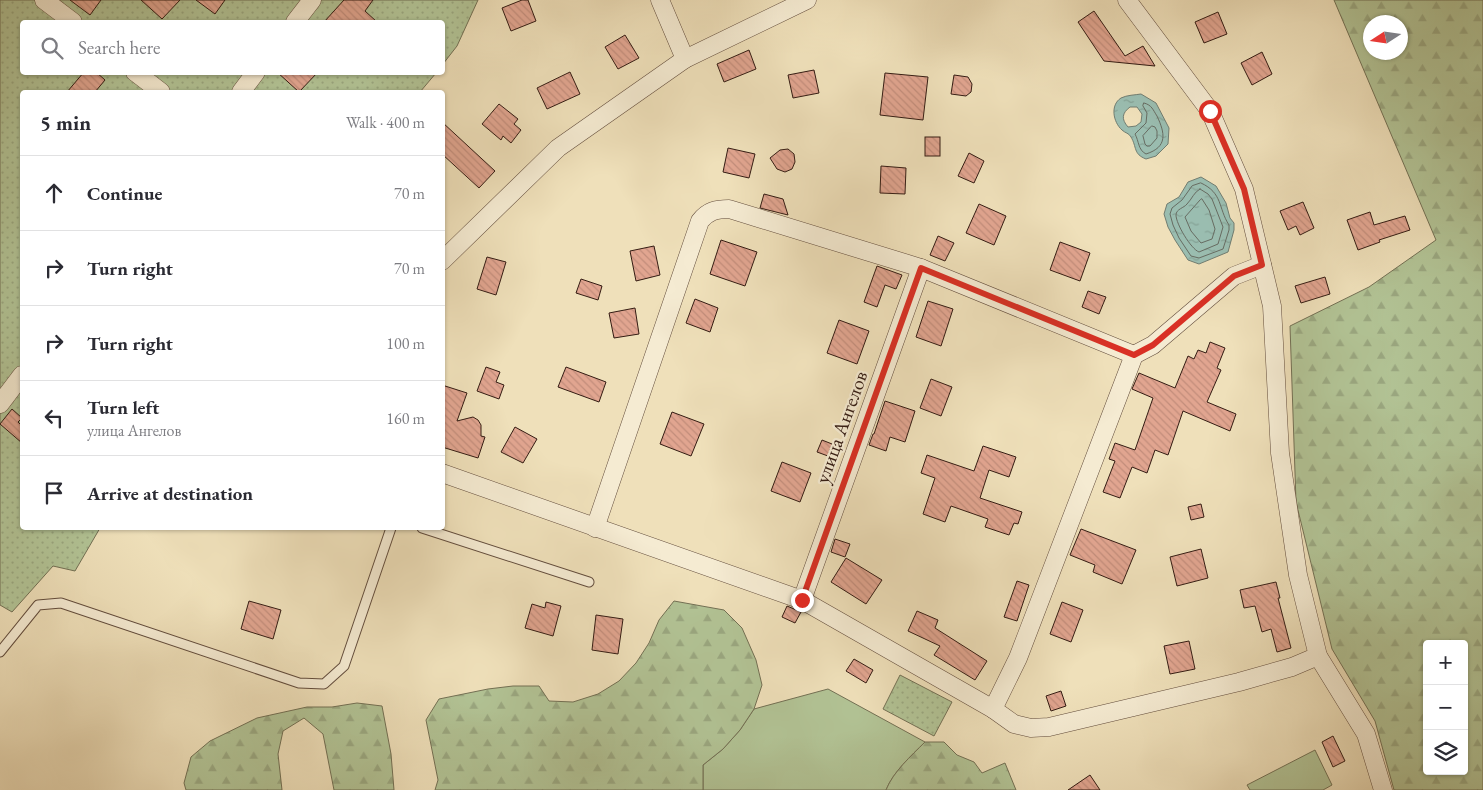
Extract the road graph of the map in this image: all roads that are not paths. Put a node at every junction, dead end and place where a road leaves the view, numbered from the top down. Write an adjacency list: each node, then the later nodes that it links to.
1 (44, 0): 6 (street)
2 (312, 0): 7 (street)
3 (660, 0): 8 (street)
4 (808, 0): 8 (street)
5 (1127, 0): 14 (street)
6 (70, 20)
7 (297, 20)
8 (685, 59): 13 (street)
9 (140, 75): 11 (street)
10 (254, 75): 12 (street)
11 (158, 90)
12 (242, 90)
13 (445, 258)
14 (1262, 265): 16 (street); 26 (street)
15 (921, 268): 16 (street); 20 (street); 24 (street, улица Ангелов)
16 (1134, 355): 27 (street)
17 (20, 378): 18 (street)
18 (0, 404)
19 (445, 474): 20 (street)
20 (595, 528): 24 (street)
21 (390, 530): 25 (lane)
22 (428, 530): 23 (lane)
23 (589, 582)
24 (802, 600): 27 (street)
25 (0, 652)
26 (1318, 656): 27 (street); 28 (street)
27 (993, 709)
28 (1383, 790)

